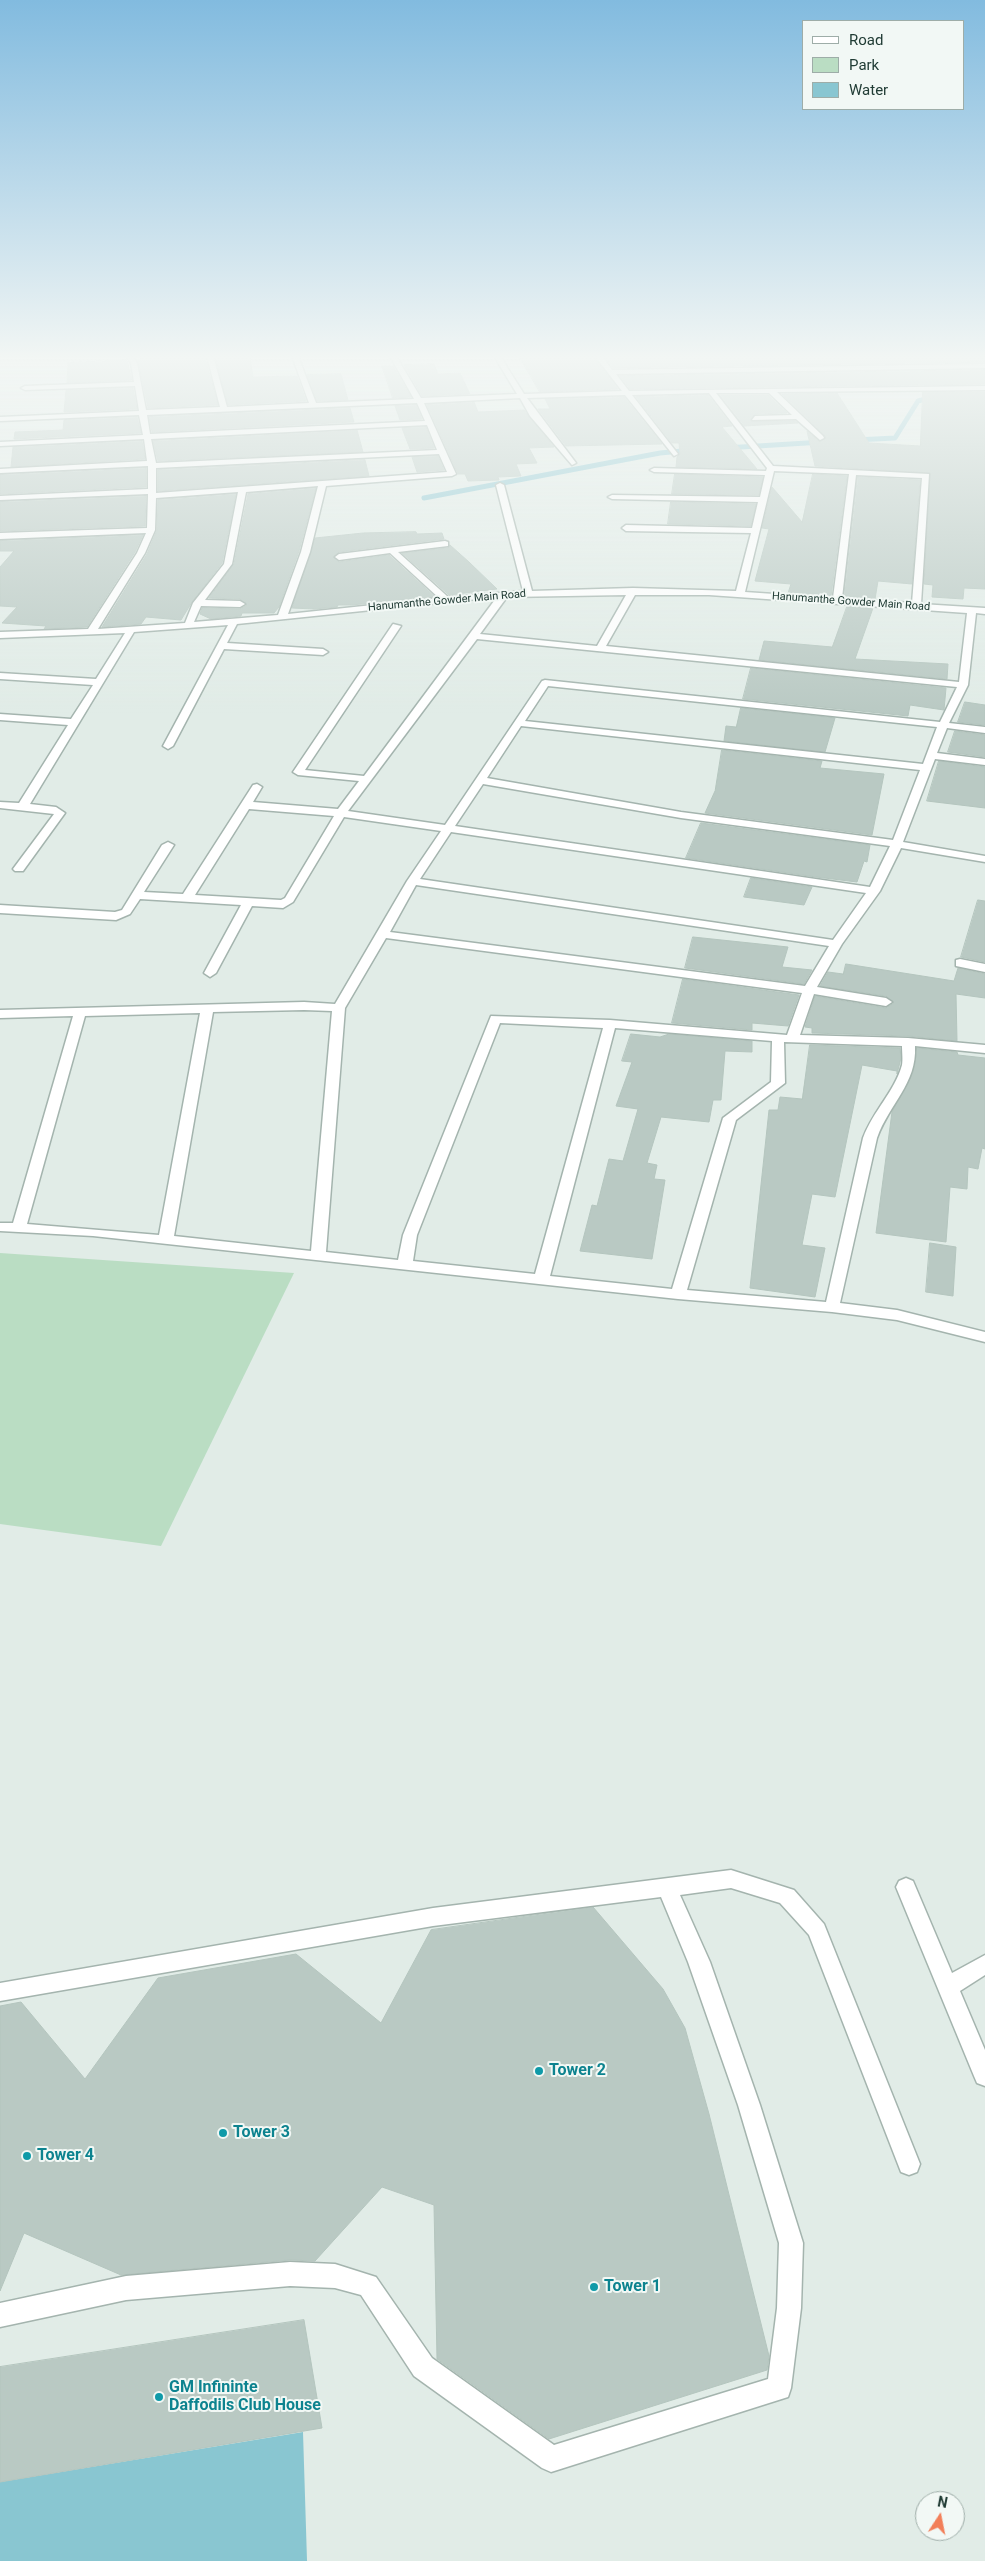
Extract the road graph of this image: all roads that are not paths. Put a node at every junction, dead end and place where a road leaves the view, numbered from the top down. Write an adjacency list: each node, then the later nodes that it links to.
1 (152, 476): 9 (street)
2 (432, 476): 6 (street)
3 (769, 476): 12 (street)
4 (853, 476): 27 (street)
5 (917, 476): 30 (street)
6 (322, 484): 8 (street); 33 (street)
7 (500, 485): 23 (street)
8 (242, 490): 9 (street); 28 (street)
9 (152, 494): 11 (street); 14 (street)
10 (612, 496): 12 (street)
11 (0, 498)
12 (763, 500): 15 (street)
13 (626, 528): 15 (street)
14 (151, 530): 17 (street); 38 (street)
15 (756, 531): 25 (street)
16 (0, 536): 17 (street)
17 (10, 536): 19 (street)
18 (445, 544): 20 (street)
19 (0, 548)
20 (392, 551): 21 (street); 26 (street)
21 (339, 557)
22 (633, 591): 23 (street, Hanumanthe Gowder Main Road); 25 (street, Hanumanthe Gowder Main Road); 42 (street)
23 (528, 593): 24 (street, Hanumanthe Gowder Main Road)
24 (504, 594): 26 (street, Hanumanthe Gowder Main Road); 40 (street)
25 (740, 594): 27 (street, Hanumanthe Gowder Main Road)
26 (446, 600): 33 (street, Hanumanthe Gowder Main Road)
27 (837, 601): 30 (street, Hanumanthe Gowder Main Road)
28 (198, 604): 29 (street); 35 (street)
29 (240, 604)
30 (916, 607): 31 (street, Hanumanthe Gowder Main Road)
31 (972, 611): 32 (street, Hanumanthe Gowder Main Road); 46 (street)
32 (985, 612)
33 (282, 617): 34 (street, Hanumanthe Gowder Main Road)
34 (234, 622): 35 (street, Hanumanthe Gowder Main Road); 41 (street)
35 (188, 626): 37 (street, Hanumanthe Gowder Main Road)
36 (396, 626): 56 (street)
37 (131, 630): 38 (street, Hanumanthe Gowder Main Road); 45 (street)
38 (90, 632): 39 (street, Hanumanthe Gowder Main Road)
39 (0, 635)
40 (474, 636): 42 (street); 56 (street)
41 (222, 646): 43 (street); 52 (street)
42 (600, 649): 46 (street)
43 (323, 652)
44 (0, 676): 45 (street)
45 (99, 682): 48 (street)
46 (963, 685): 50 (street)
47 (0, 717): 48 (street)
48 (74, 722): 60 (street)
49 (519, 723): 50 (street); 55 (street); 57 (street)
50 (943, 725): 51 (street); 53 (street)
51 (985, 730)
52 (168, 746)
53 (931, 755): 54 (street); 55 (street)
54 (985, 762)
55 (926, 768): 64 (street)
56 (366, 780): 62 (street)
57 (480, 780): 63 (street); 64 (street)
58 (257, 786): 61 (street)
59 (0, 806): 60 (street)
60 (23, 806): 67 (street)
61 (245, 806): 62 (street); 71 (street)
62 (340, 813): 63 (street); 72 (street)
63 (448, 829): 68 (street); 69 (street)
64 (897, 844): 66 (street); 69 (street)
65 (168, 845): 70 (street)
66 (985, 859)
67 (19, 869)
68 (413, 881): 74 (street); 75 (street)
69 (874, 891): 75 (street)
70 (136, 895): 71 (street); 73 (street)
71 (187, 898): 72 (street)
72 (248, 903): 78 (street)
73 (0, 909)
74 (382, 934): 79 (street); 82 (street)
75 (836, 944): 79 (street)
76 (960, 963): 77 (street)
77 (985, 968)
78 (210, 972)
79 (810, 988): 80 (street); 86 (street)
80 (886, 1002)
81 (207, 1008): 82 (street); 83 (street); 91 (street)
82 (339, 1008): 92 (street)
83 (80, 1012): 84 (street); 90 (street)
84 (0, 1014)
85 (610, 1024): 86 (street); 93 (street); 94 (street)
86 (785, 1039): 87 (street); 95 (street)
87 (908, 1042): 88 (street); 96 (street)
88 (985, 1049)
89 (0, 1227): 90 (street)
90 (19, 1228): 91 (street)
91 (166, 1239): 92 (street)
92 (318, 1255): 93 (street)
93 (405, 1264): 94 (street)
94 (541, 1280): 95 (street)
95 (678, 1294): 96 (street)
96 (832, 1308): 97 (street)
97 (985, 1337)
98 (906, 1887): 101 (street)
99 (667, 1888): 102 (street); 104 (street); 105 (street)
100 (985, 1964): 101 (street)
101 (948, 1987): 103 (street)
102 (0, 1992)
103 (985, 2076)
104 (909, 2164)
105 (0, 2315)

